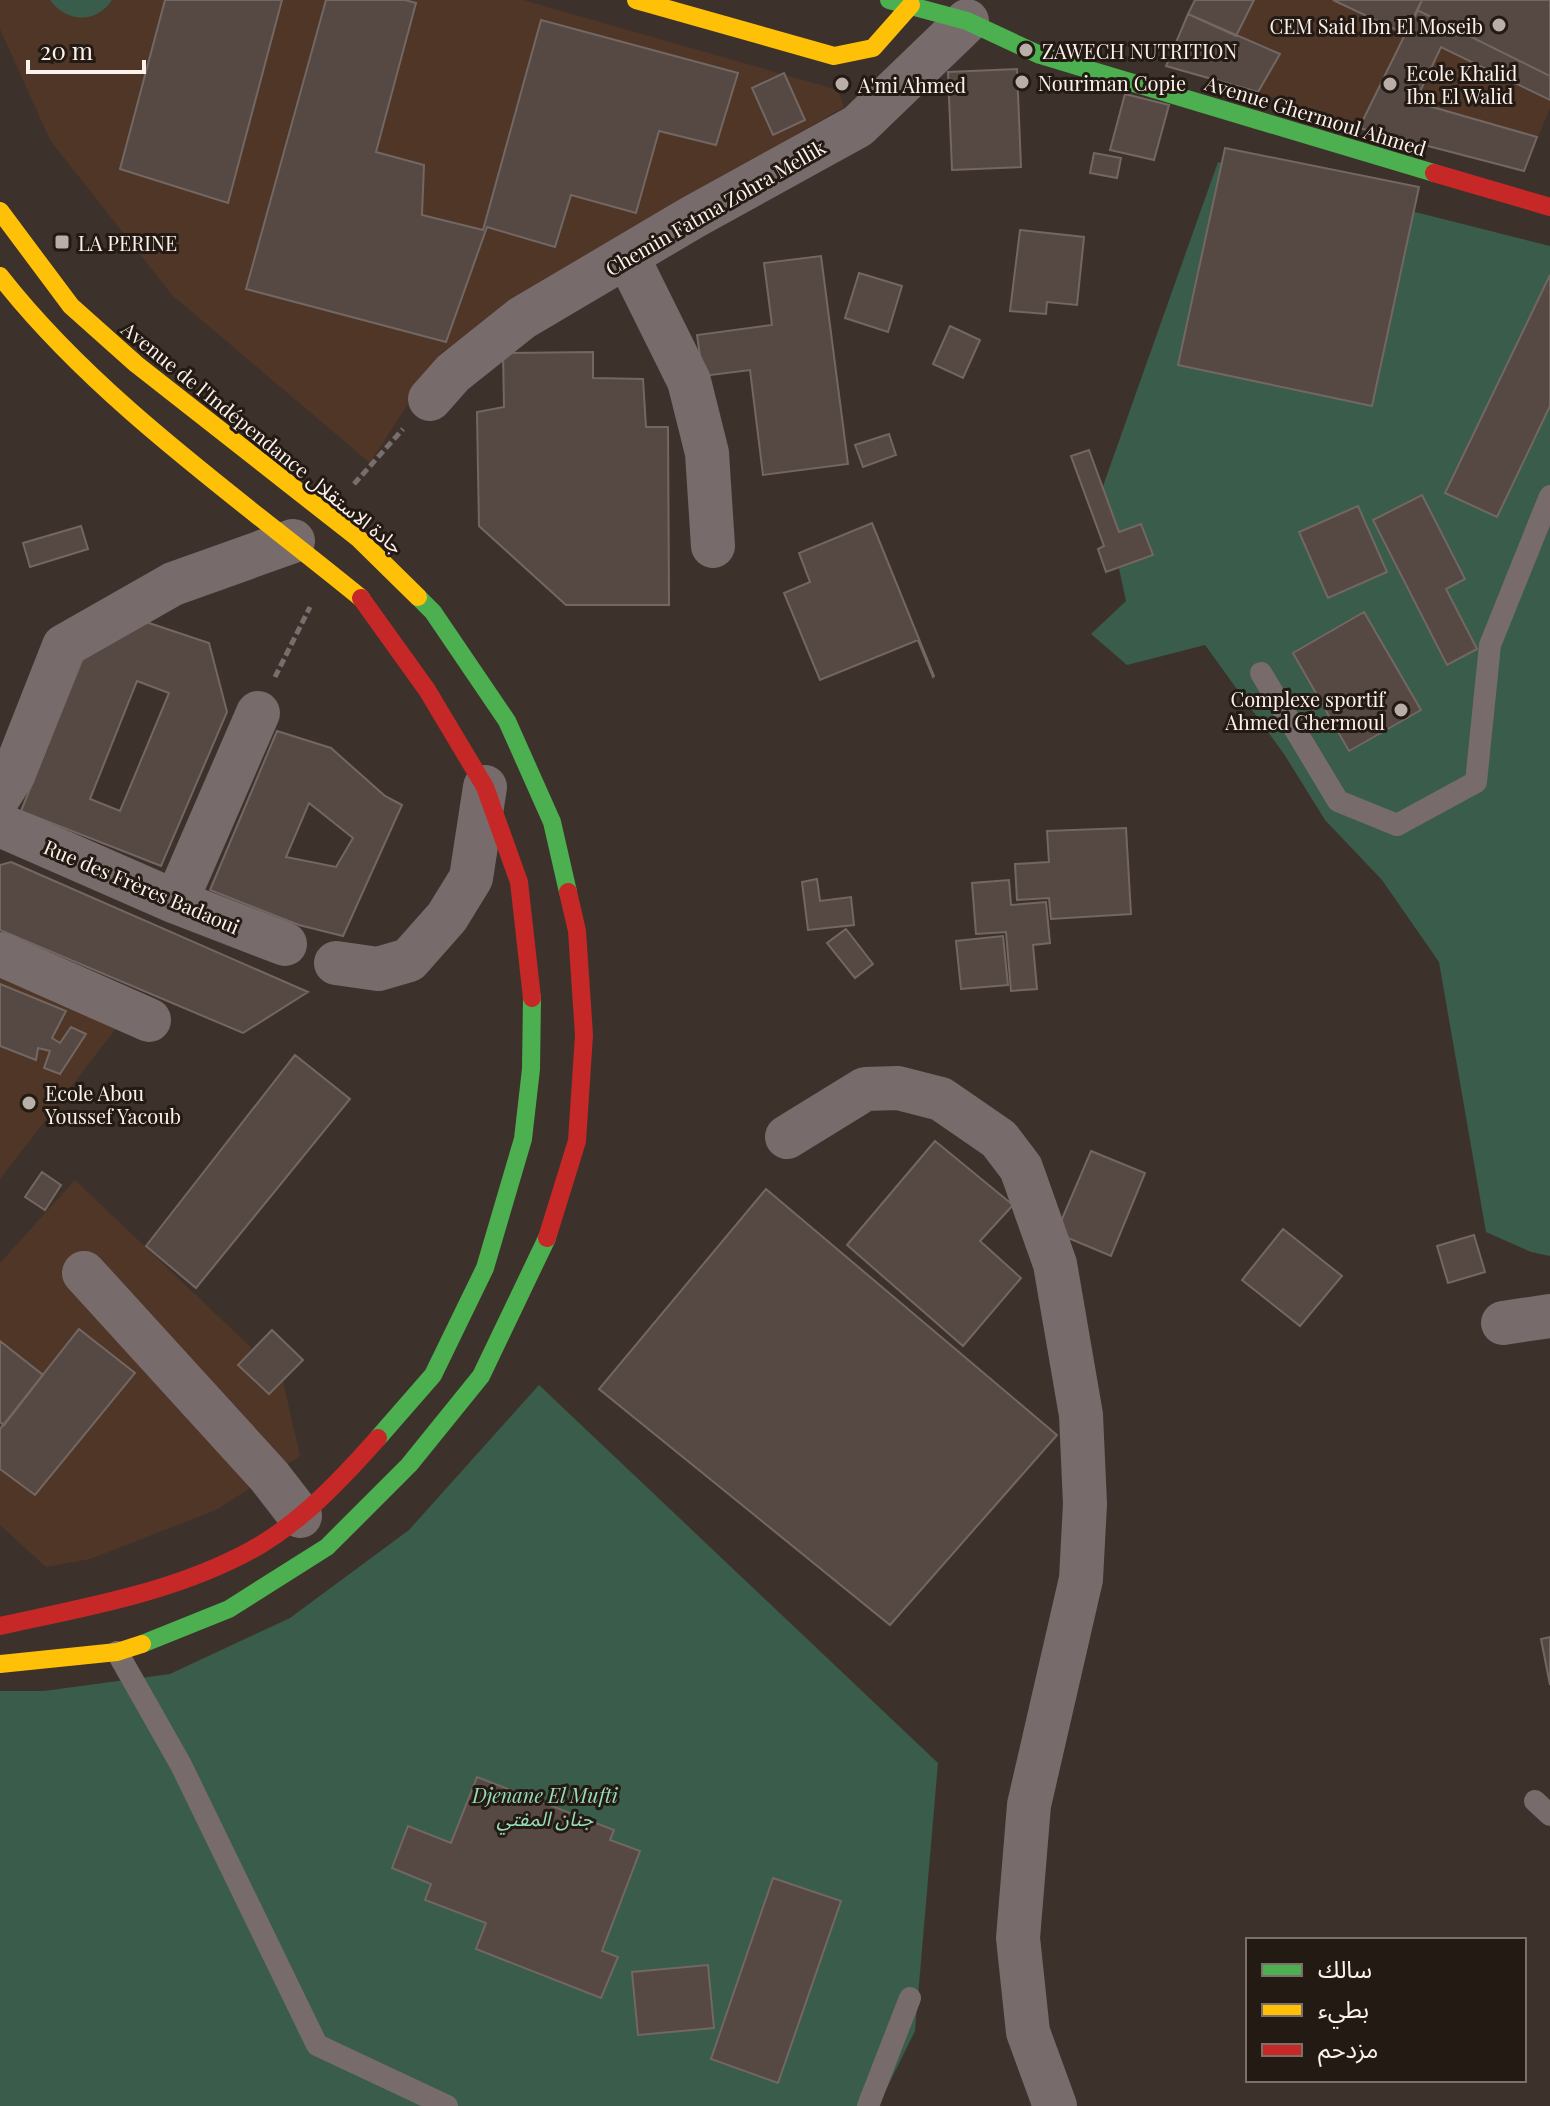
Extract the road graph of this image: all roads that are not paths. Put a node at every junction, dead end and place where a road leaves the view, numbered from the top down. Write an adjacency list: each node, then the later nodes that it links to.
1 (636, 0): 3 (main road)
2 (889, 0): 3 (main road, Avenue Ghermoul Ahmed)
3 (911, 5): 4 (main road, Avenue Ghermoul Ahmed)
4 (972, 16): 5 (main road, Avenue Ghermoul Ahmed); 7 (street, Chemin Fatma Zohra Mellik)
5 (1550, 207)
6 (0, 211): 29 (main road, Avenue de l'Indépendance جادة الاستقلال)
7 (627, 256): 9 (street, Chemin Fatma Zohra Mellik); 12 (street)
8 (0, 276): 11 (main road)
9 (430, 399)
10 (1550, 496): 13 (lane)
11 (293, 541): 15 (main road); 16 (street)
12 (713, 546)
13 (1261, 673)
14 (258, 713): 18 (street)
15 (485, 787): 21 (street); 27 (main road)
16 (0, 795)
17 (0, 825): 18 (street, Rue des Frères Badaoui)
18 (176, 902): 19 (street, Rue des Frères Badaoui)
19 (285, 944)
20 (0, 954): 22 (street)
21 (336, 963)
22 (149, 1020)
23 (787, 1137): 34 (street)
24 (84, 1273): 27 (street)
25 (1550, 1316): 26 (street)
26 (1503, 1323)
27 (300, 1516): 28 (main road)
28 (0, 1626)
29 (117, 1652): 30 (main road, Avenue de l'Indépendance جادة الاستقلال); 32 (lane)
30 (0, 1664)
31 (910, 1998): 33 (lane)
32 (447, 2106)
33 (868, 2106)
34 (1055, 2106)

